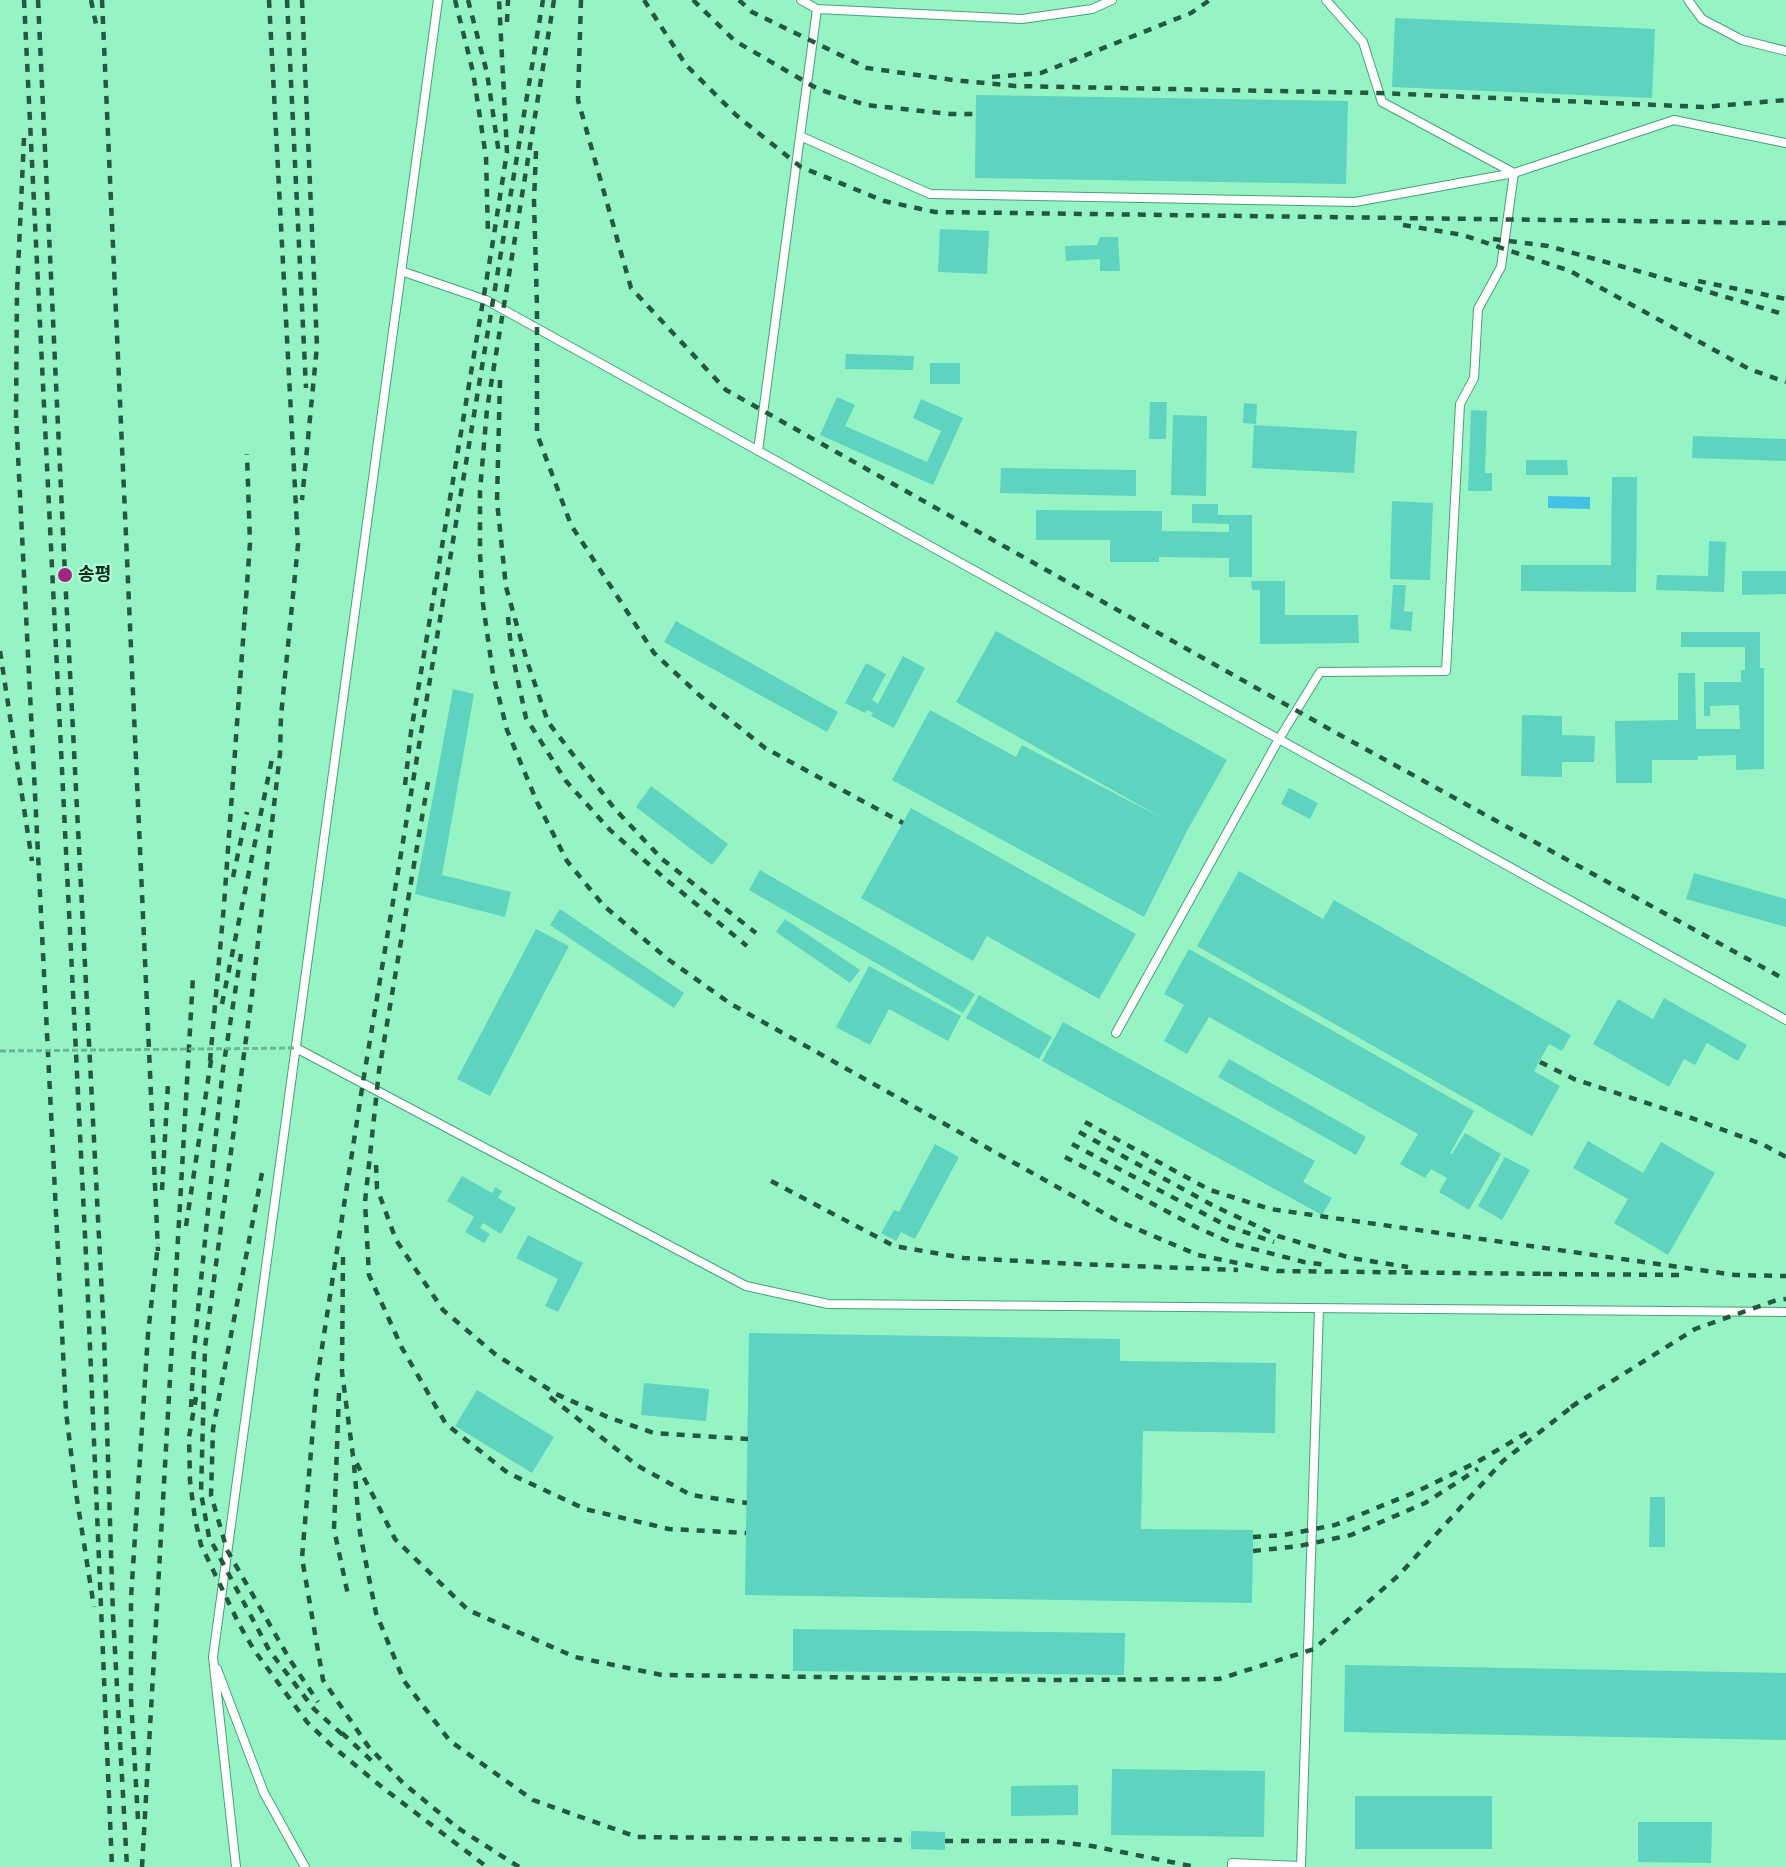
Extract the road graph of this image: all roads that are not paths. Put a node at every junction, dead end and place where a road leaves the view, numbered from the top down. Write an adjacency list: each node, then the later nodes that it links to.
1 (438, 0): 11 (lane)
2 (801, 0): 6 (lane)
3 (1112, 0): 6 (lane)
4 (1326, 0): 10 (lane)
5 (1688, 0): 7 (lane)
6 (817, 9): 8 (lane)
7 (1786, 51)
8 (800, 136): 10 (lane); 12 (lane)
9 (1786, 144): 10 (lane)
10 (1514, 173): 13 (lane)
11 (401, 271): 12 (lane); 16 (lane)
12 (758, 451): 13 (lane)
13 (1279, 739): 14 (lane); 15 (lane)
14 (1786, 1020)
15 (1116, 1033)
16 (296, 1048): 17 (lane); 19 (lane)
17 (1319, 1309): 18 (lane); 22 (lane)
18 (1786, 1312)
19 (213, 1657): 20 (lane); 21 (lane)
20 (236, 1867)
21 (305, 1867)
22 (1232, 1867)

